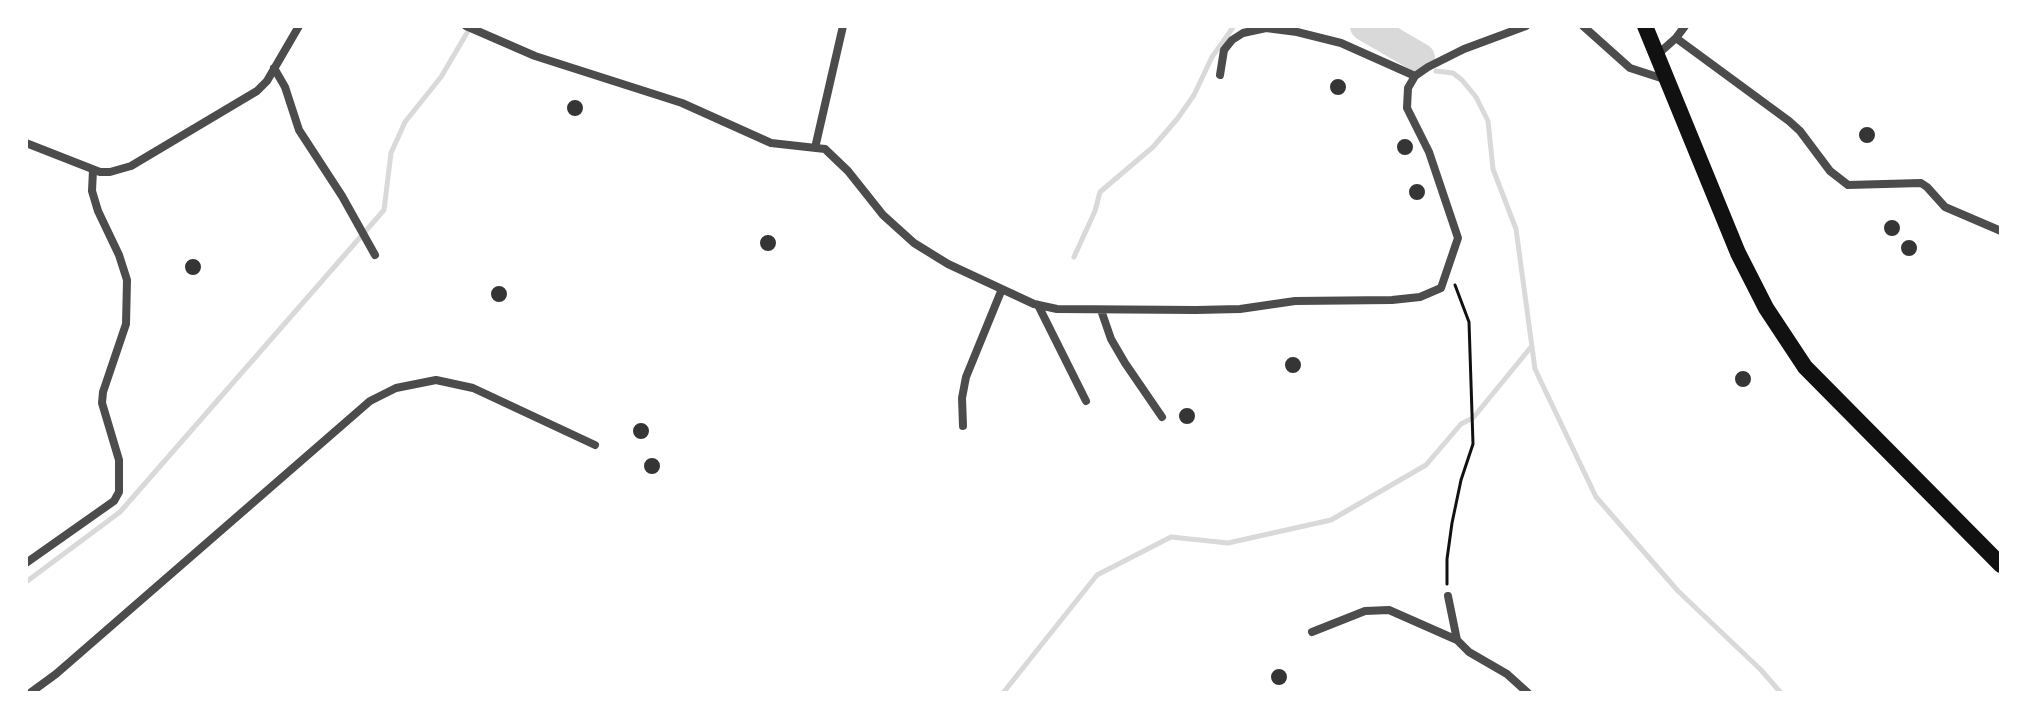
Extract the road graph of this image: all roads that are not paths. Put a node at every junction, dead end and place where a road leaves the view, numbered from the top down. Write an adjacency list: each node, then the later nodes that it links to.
1 (299, 26): 10 (street)
2 (466, 26): 15 (street)
3 (843, 26): 15 (street)
4 (1526, 26): 12 (street)
5 (1583, 26): 13 (street)
6 (1645, 26): 9 (main road)
7 (1685, 26): 8 (street)
8 (1676, 38): 9 (street); 17 (street)
9 (1657, 55): 13 (main road)
10 (274, 68): 16 (street); 18 (street)
11 (1220, 75): 12 (street)
12 (1415, 76): 21 (street)
13 (1666, 79): 27 (main road)
14 (26, 143): 16 (street)
15 (815, 148): 19 (street)
16 (93, 170): 26 (street)
17 (2001, 231)
18 (375, 255)
19 (1002, 289): 20 (street); 24 (street)
20 (1038, 305): 21 (street); 22 (street)
21 (1101, 310): 23 (street)
22 (1086, 401)
23 (1162, 417)
24 (963, 426)
25 (595, 445): 31 (street)
26 (26, 563)
27 (2001, 565)
28 (1448, 596): 30 (street)
29 (1312, 632): 30 (street)
30 (1457, 640): 32 (street)
31 (30, 693)
32 (1528, 693)

